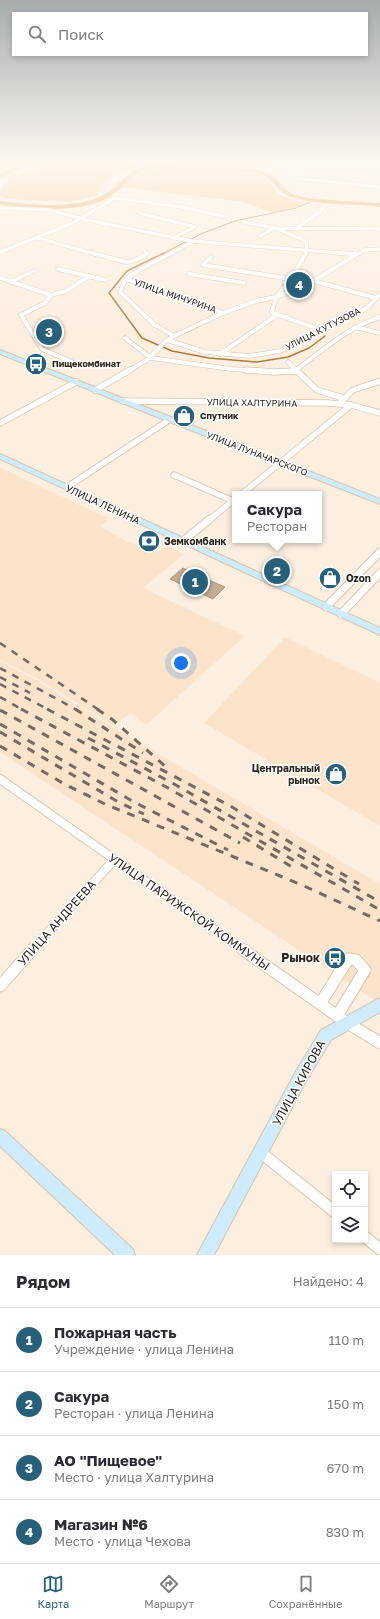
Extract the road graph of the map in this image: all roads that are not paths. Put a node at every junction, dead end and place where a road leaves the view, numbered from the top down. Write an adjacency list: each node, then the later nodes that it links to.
1 (78, 220): 10 (street)
2 (88, 220): 11 (street)
3 (165, 220): 11 (street)
4 (308, 220): 7 (street)
5 (243, 222): 6 (street)
6 (275, 228): 7 (street); 9 (street); 15 (street)
7 (297, 228): 8 (street)
8 (380, 229)
9 (260, 236)
10 (38, 238): 14 (street); 16 (street)
11 (175, 239): 12 (street)
12 (193, 241): 15 (street); 26 (street)
13 (380, 249): 17 (street)
14 (145, 251)
15 (307, 251): 17 (street); 27 (street)
16 (0, 252)
17 (357, 254): 29 (street, УЛИЦА МИЧУРИНА)
18 (211, 257): 19 (street)
19 (213, 266): 24 (street); 27 (street)
20 (58, 269): 23 (street)
21 (33, 270): 30 (street)
22 (189, 274): 24 (street)
23 (89, 276): 28 (street); 32 (street)
24 (202, 276): 31 (street)
25 (0, 278): 30 (street)
26 (126, 279): 35 (street, УЛИЦА МИЧУРИНА); 41 (street)
27 (291, 279): 34 (street)
28 (105, 280)
29 (314, 281): 33 (street); 34 (street, УЛИЦА МИЧУРИНА)
30 (11, 282): 32 (street)
31 (244, 283)
32 (51, 296): 47 (street)
33 (378, 296): 39 (street, УЛИЦА КУТУЗОВА)
34 (276, 297): 35 (street, УЛИЦА МИЧУРИНА); 36 (street)
35 (223, 313): 41 (street, УЛИЦА МИЧУРИНА)
36 (277, 315): 39 (street); 45 (street)
37 (380, 317): 38 (street, УЛИЦА КУТУЗОВА)
38 (355, 326): 40 (street); 49 (street, УЛИЦА КУТУЗОВА)
39 (321, 330): 45 (street, УЛИЦА КУТУЗОВА)
40 (380, 333)
41 (174, 336): 43 (street, УЛИЦА МИЧУРИНА)
42 (125, 338): 46 (street)
43 (167, 340): 45 (street, УЛИЦА КУТУЗОВА); 46 (street, УЛИЦА МИЧУРИНА)
44 (0, 352): 51 (main road, УЛИЦА ЛУНАЧАРСКОГО)
45 (220, 354)
46 (151, 358): 49 (street); 52 (street, УЛИЦА МИЧУРИНА)
47 (72, 362)
48 (288, 362): 49 (street, УЛИЦА КУТУЗОВА)
49 (297, 370): 53 (street, УЛИЦА КУТУЗОВА)
50 (380, 381): 53 (street)
51 (76, 382): 52 (main road, УЛИЦА ЛУНАЧАРСКОГО); 59 (street)
52 (95, 390): 54 (main road, УЛИЦА ЛУНАЧАРСКОГО)
53 (343, 398): 55 (street)
54 (123, 401): 55 (street, УЛИЦА ХАЛТУРИНА); 58 (main road, УЛИЦА ЛУНАЧАРСКОГО)
55 (340, 404): 56 (street, УЛИЦА ХАЛТУРИНА)
56 (351, 405): 57 (street, УЛИЦА ХАЛТУРИНА); 61 (street)
57 (380, 413)
58 (169, 420): 61 (main road, УЛИЦА ЛУНАЧАРСКОГО); 63 (street)
59 (0, 423)
60 (0, 456): 63 (main road, УЛИЦА ЛЕНИНА)
61 (281, 463): 64 (street); 67 (main road, УЛИЦА ЛУНАЧАРСКОГО)
62 (174, 475): 65 (street)
63 (67, 487): 68 (main road, УЛИЦА ЛЕНИНА)
64 (246, 491)
65 (232, 499)
66 (232, 502): 68 (street)
67 (380, 502)
68 (183, 541): 71 (main road, УЛИЦА ЛЕНИНА)
69 (380, 552): 71 (street)
70 (380, 573): 72 (street)
71 (326, 607): 72 (main road, УЛИЦА ЛЕНИНА)
72 (341, 614): 73 (main road, УЛИЦА ЛЕНИНА)
73 (380, 632)
74 (0, 779): 75 (street, УЛИЦА ПАРИЖСКОЙ КОММУНЫ)
75 (114, 860): 76 (street, УЛИЦА АНДРЕЕВА); 77 (street, УЛИЦА ПАРИЖСКОЙ КОММУНЫ)
76 (0, 986)
77 (320, 1004): 79 (street, УЛИЦА ПАРИЖСКОЙ КОММУНЫ); 79 (street)
78 (380, 1005): 79 (main road, УЛИЦА КИРОВА)
79 (342, 1019): 80 (street, УЛИЦА ПАРИЖСКОЙ КОММУНЫ); 82 (main road, УЛИЦА КИРОВА)
80 (380, 1043)
81 (0, 1136): 86 (main road)
82 (260, 1152): 83 (street); 87 (main road, УЛИЦА КИРОВА)
83 (332, 1210)
84 (368, 1239): 85 (street)
85 (380, 1249)
86 (127, 1255)
87 (205, 1255)

